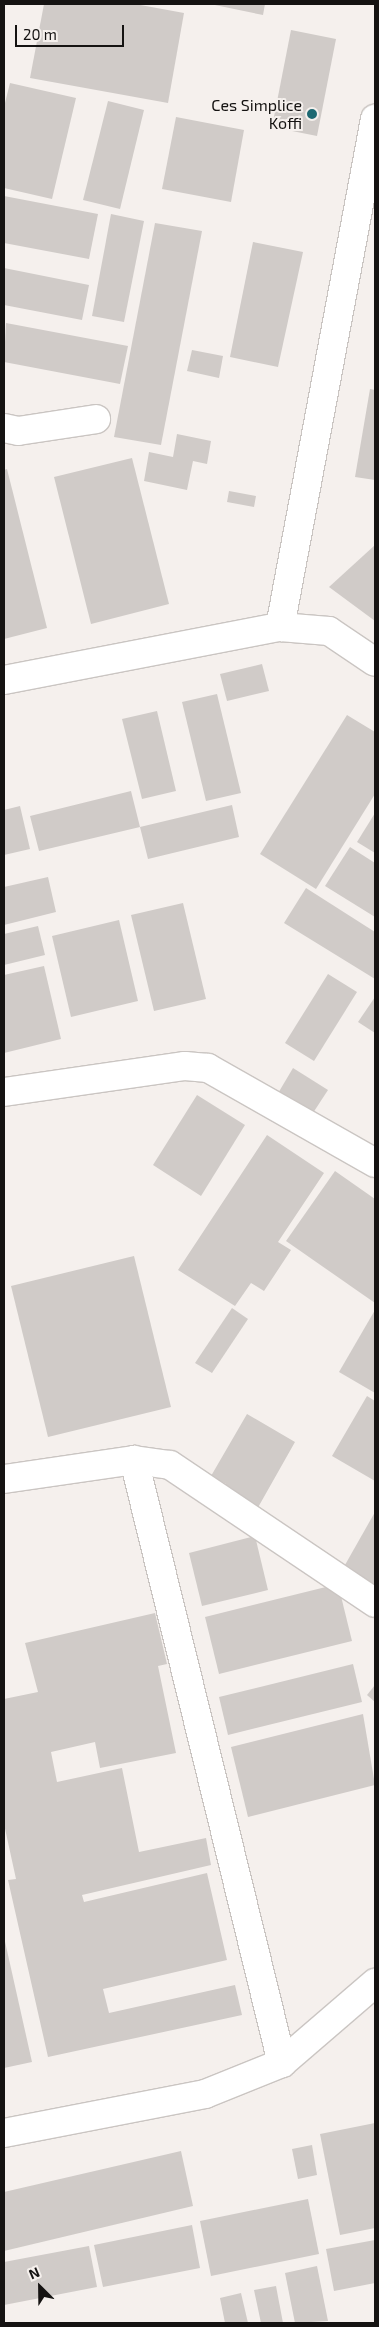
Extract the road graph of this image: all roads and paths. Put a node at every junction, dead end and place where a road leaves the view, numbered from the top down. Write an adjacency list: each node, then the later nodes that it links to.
1 (375, 121): 4 (street)
2 (96, 419): 3 (street)
3 (4, 428)
4 (280, 627): 5 (street); 6 (street)
5 (375, 662)
6 (4, 680)
7 (4, 1092): 8 (street)
8 (375, 1163)
9 (134, 1460): 10 (street); 11 (street); 13 (street)
10 (4, 1479)
11 (375, 1603)
12 (375, 1983): 13 (street)
13 (282, 2063): 14 (street)
14 (4, 2133)

